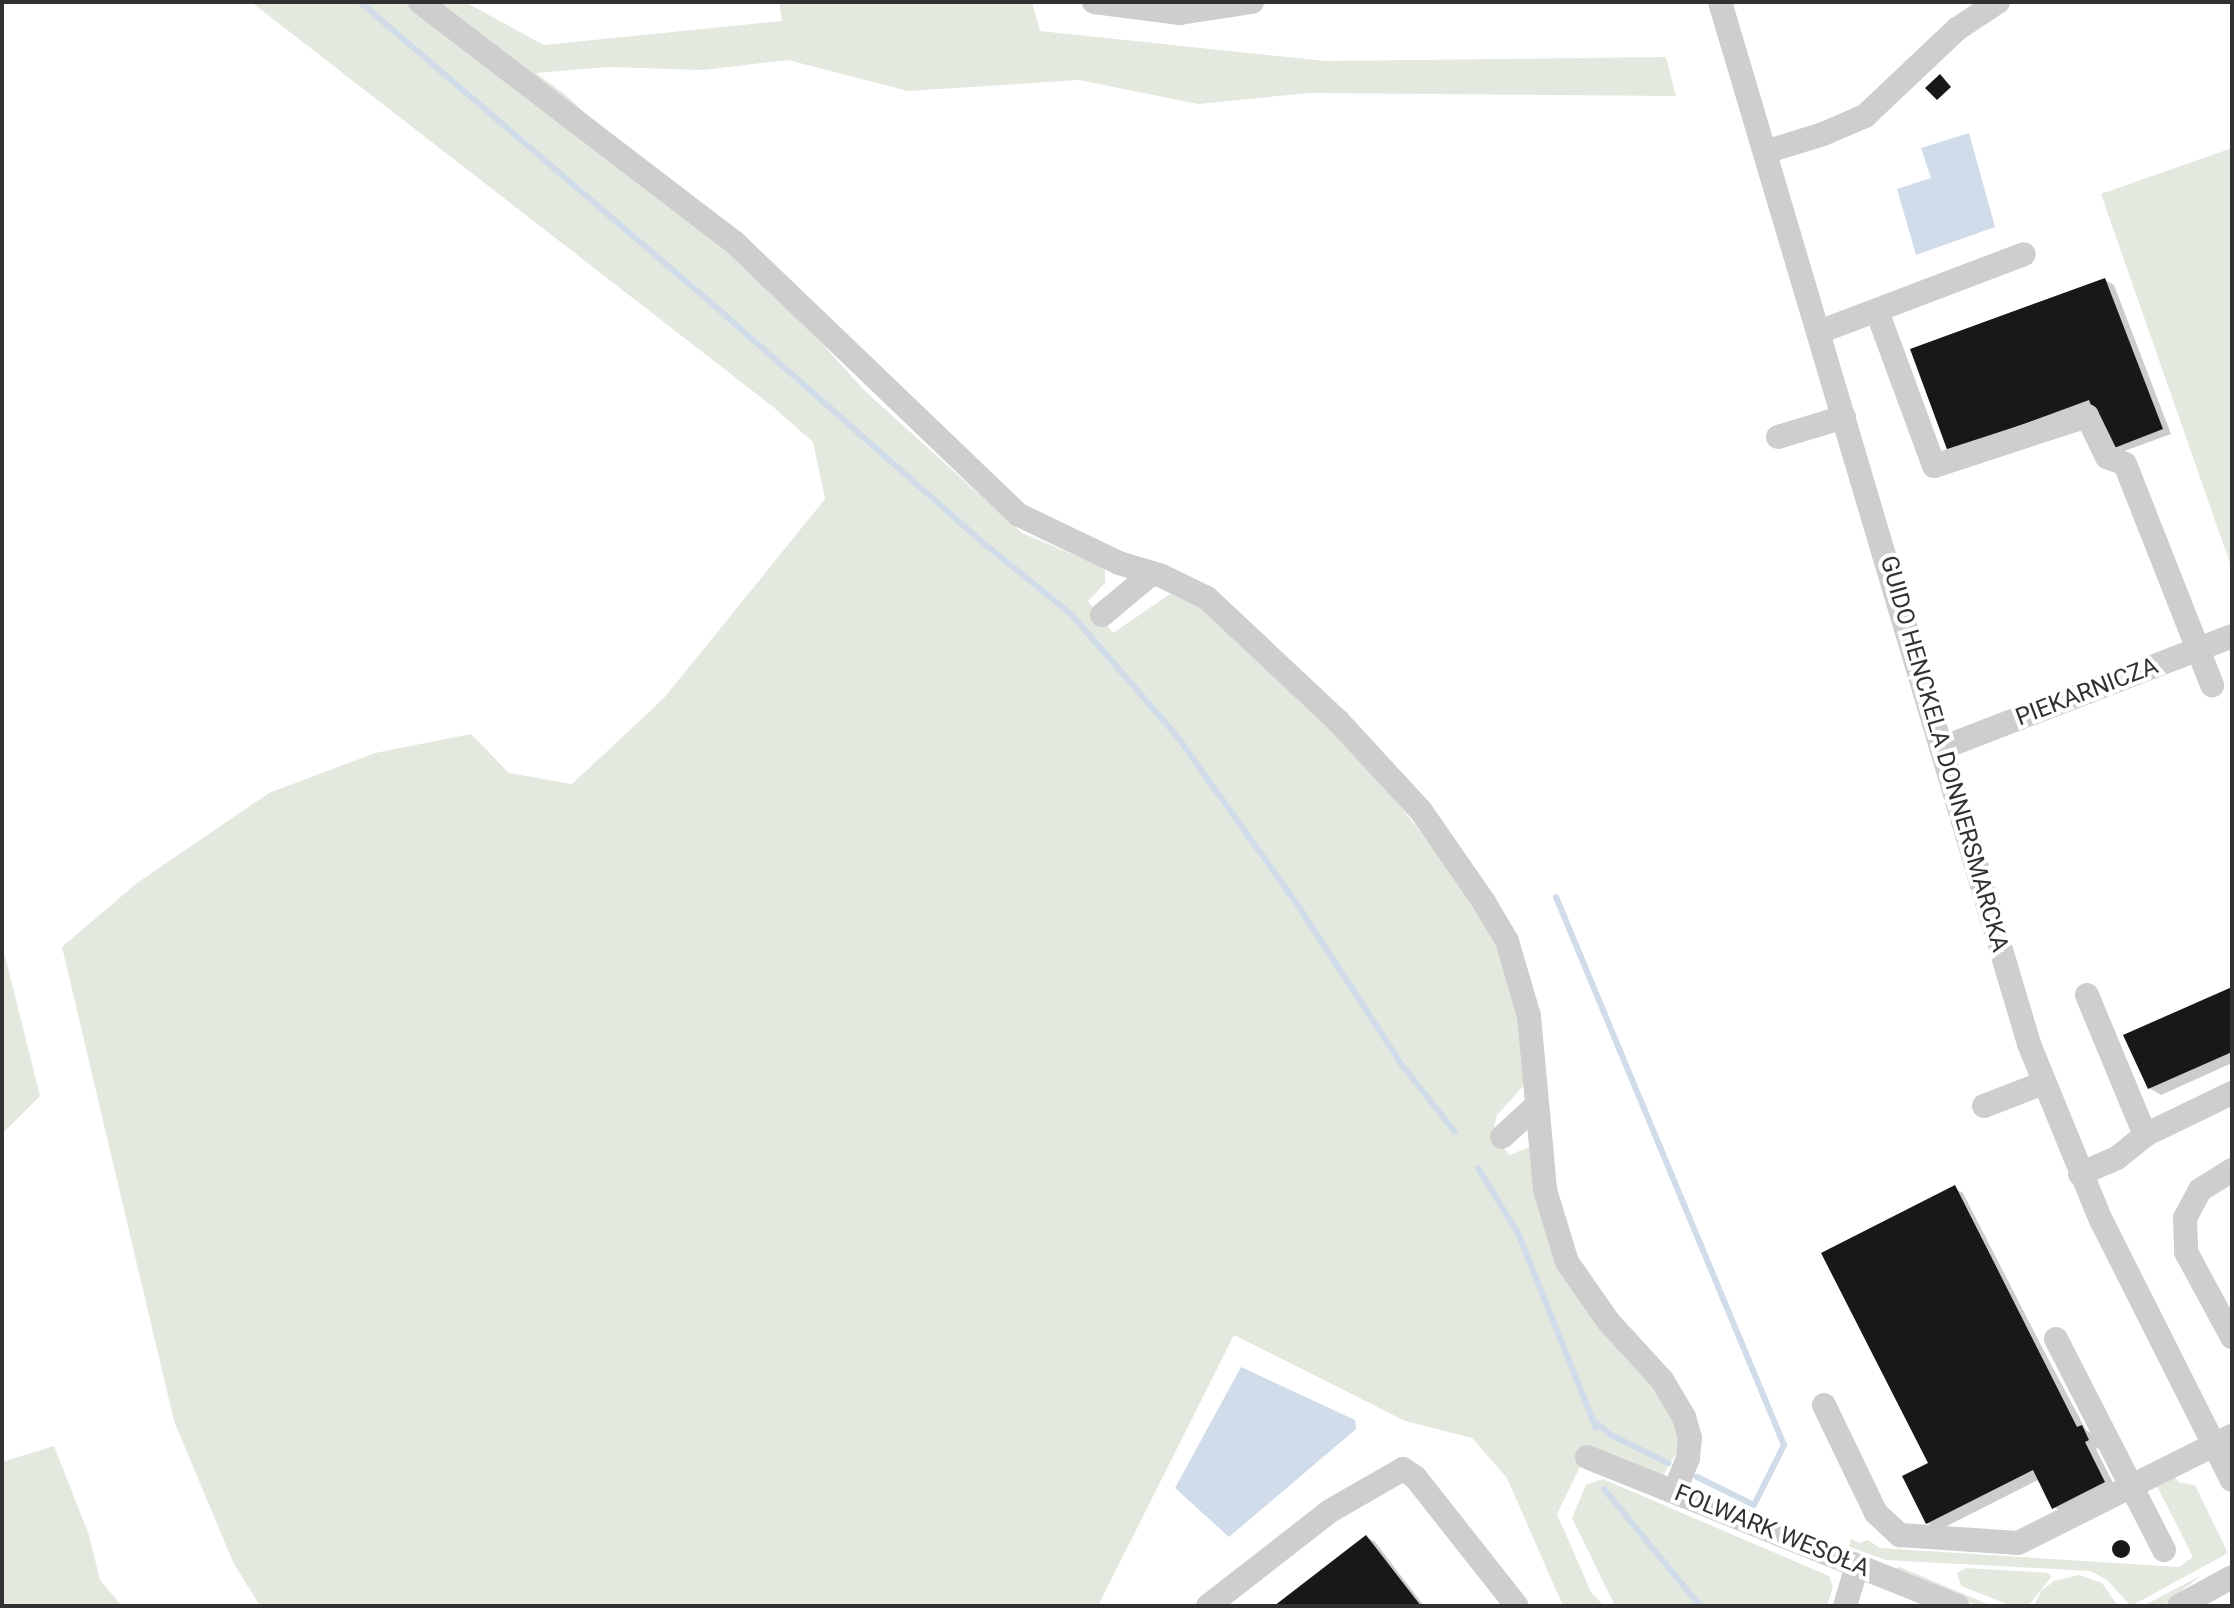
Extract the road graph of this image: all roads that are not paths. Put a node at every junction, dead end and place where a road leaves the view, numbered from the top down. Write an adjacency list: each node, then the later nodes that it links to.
1 (420, 2): 12 (street)
2 (1094, 2): 3 (street)
3 (1252, 2)
4 (1720, 2): 6 (street, GUIDO HENCKELA DONNERSMARCKA)
5 (1998, 2): 6 (street)
6 (1765, 152): 9 (street, GUIDO HENCKELA DONNERSMARCKA)
7 (2024, 254): 8 (street)
8 (1877, 311): 9 (street); 15 (street)
9 (1819, 332): 10 (street, GUIDO HENCKELA DONNERSMARCKA)
10 (1844, 417): 11 (street); 17 (street, GUIDO HENCKELA DONNERSMARCKA)
11 (1778, 437)
12 (1152, 573): 13 (street); 21 (street)
13 (1102, 615)
14 (2232, 636): 15 (street, PIEKARNICZA)
15 (2198, 650): 16 (street); 17 (street, PIEKARNICZA)
16 (2212, 685)
17 (1942, 748): 19 (street, GUIDO HENCKELA DONNERSMARCKA)
18 (2087, 995): 23 (street)
19 (2043, 1083): 22 (street); 26 (street, GUIDO HENCKELA DONNERSMARCKA)
20 (2232, 1093): 23 (street)
21 (1537, 1105): 24 (street); 34 (street)
22 (1984, 1106)
23 (2145, 1135): 26 (street)
24 (1502, 1137)
25 (2232, 1170): 27 (street)
26 (2080, 1174): 30 (street, GUIDO HENCKELA DONNERSMARCKA)
27 (2232, 1337)
28 (2056, 1339): 33 (street)
29 (1824, 1405): 33 (street)
30 (2223, 1440): 32 (street, GUIDO HENCKELA DONNERSMARCKA); 33 (street)
31 (1587, 1457): 34 (street, FOLWARK WESOŁA)
32 (2232, 1480)
33 (2132, 1487): 35 (street)
34 (1675, 1491): 36 (street, FOLWARK WESOŁA)
35 (2164, 1550)
36 (1857, 1566): 40 (street); 41 (street, FOLWARK WESOŁA)
37 (2232, 1577): 42 (street)
38 (1208, 1606): 39 (street)
39 (1517, 1606)
40 (1845, 1606)
41 (1957, 1606)
42 (2179, 1606)

